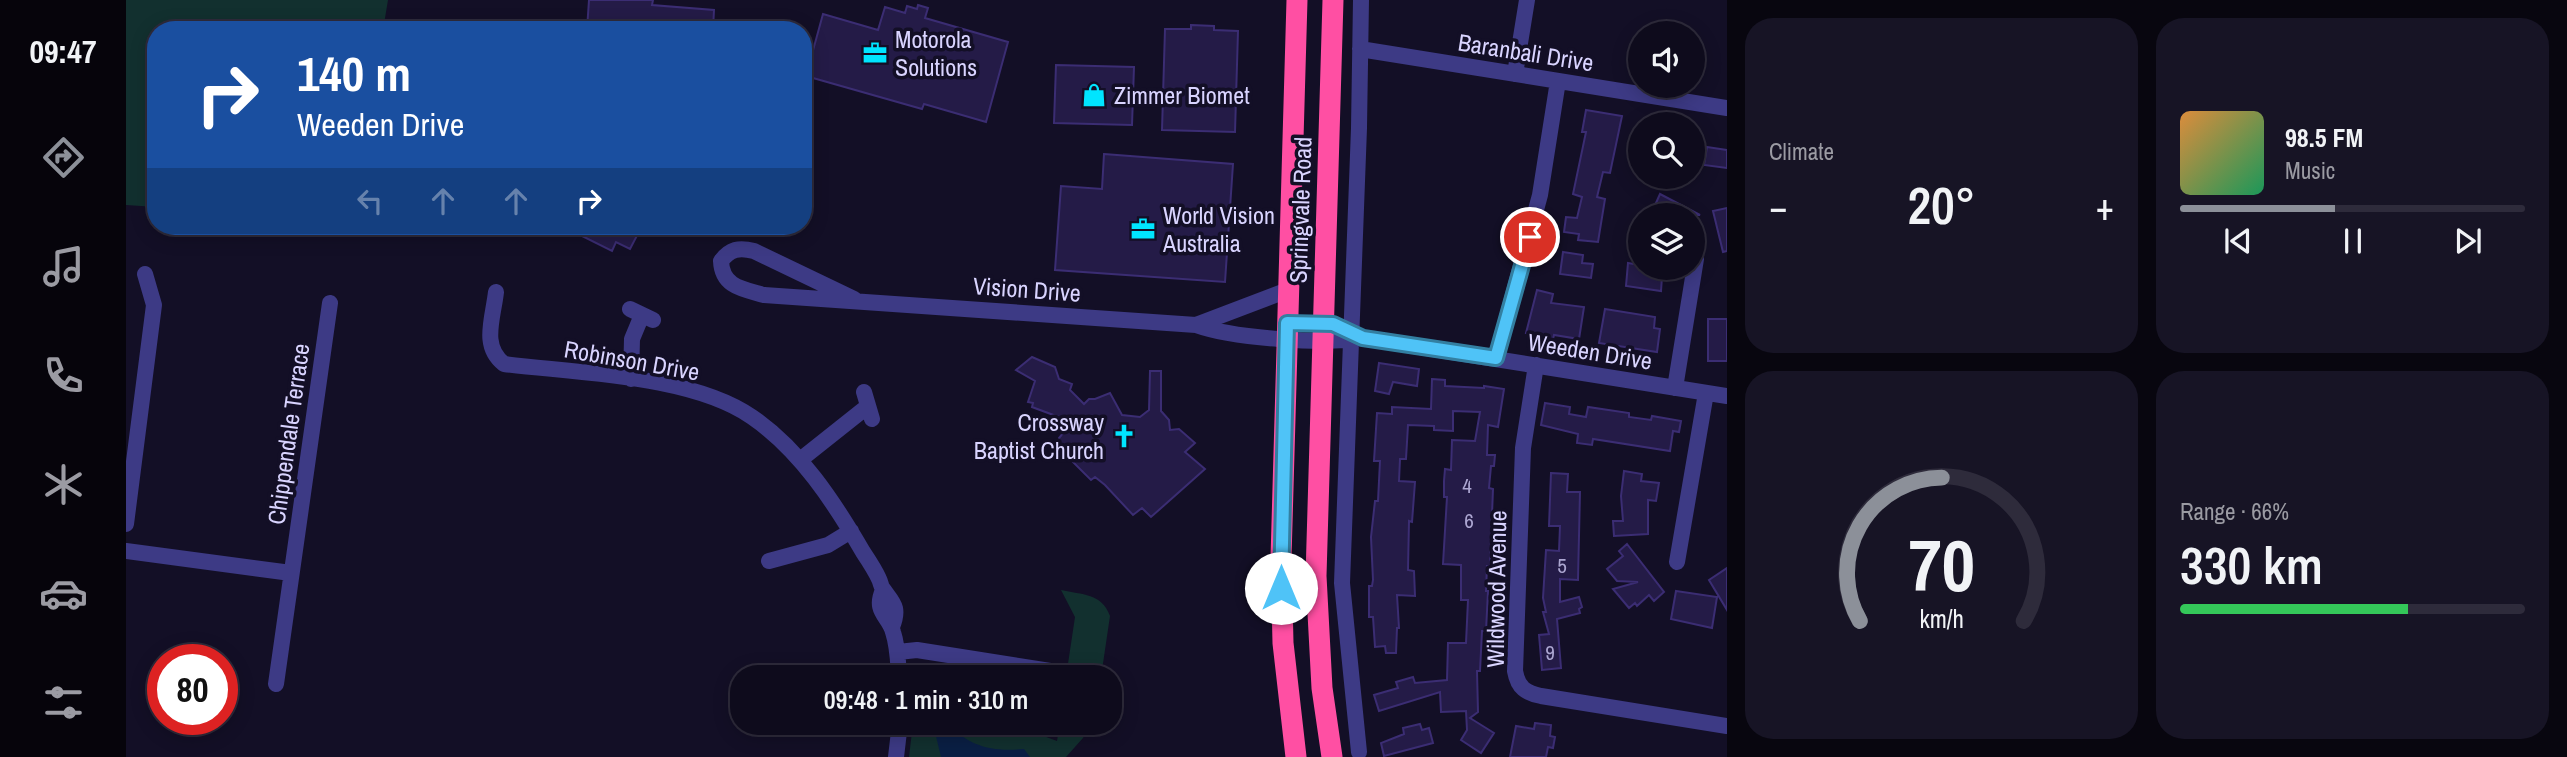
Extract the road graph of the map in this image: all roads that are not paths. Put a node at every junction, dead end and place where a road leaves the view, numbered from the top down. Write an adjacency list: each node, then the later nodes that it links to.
1 (1297, 0): 11 (highway, Springvale Road)
2 (1333, 0): 18 (highway, Springvale Road)
3 (1361, 0): 5 (street)
4 (1527, 0): 6 (street)
5 (1360, 50): 6 (street, Baranbali Drive); 19 (street)
6 (1515, 74): 7 (street, Baranbali Drive)
7 (1558, 81): 8 (street, Baranbali Drive); 20 (street)
8 (1727, 108)
9 (145, 274): 27 (street)
10 (1693, 280): 23 (street)
11 (1288, 290): 16 (street, Vision Drive); 17 (highway, Springvale Road)
12 (495, 292): 22 (street, Robinson Drive)
13 (854, 299): 13 (street, Vision Drive); 16 (street, Vision Drive)
14 (330, 303): 34 (street, Chippendale Terrace)
15 (642, 315): 22 (street)
16 (1196, 325): 17 (street, Vision Drive)
17 (1287, 330): 18 (street, Weeden Drive); 43 (highway, Springvale Road)
18 (1323, 332): 19 (street, Weeden Drive); 44 (highway, Springvale Road)
19 (1355, 336): 20 (street, Weeden Drive); 41 (street)
20 (1496, 358): 21 (street, Weeden Drive)
21 (1536, 365): 23 (street, Weeden Drive); 39 (street, Wildwood Avenue)
22 (631, 379): 28 (street, Robinson Drive)
23 (1675, 388): 24 (street, Weeden Drive)
24 (1706, 393): 25 (street, Weeden Drive); 33 (street)
25 (1727, 396)
26 (868, 405): 28 (street)
27 (130, 450): 29 (street)
28 (800, 460): 30 (street, Robinson Drive)
29 (126, 524)
30 (851, 531): 32 (street); 35 (street, Robinson Drive)
31 (126, 551): 34 (street)
32 (769, 561)
33 (1677, 562)
34 (291, 572): 38 (street, Chippendale Terrace)
35 (898, 652): 36 (street, Robinson Drive); 37 (street)
36 (899, 665)
37 (1012, 665)
38 (276, 684)
39 (1727, 726)
40 (899, 735): 42 (street)
41 (1359, 752)
42 (896, 757)
43 (1296, 757)
44 (1332, 757)

